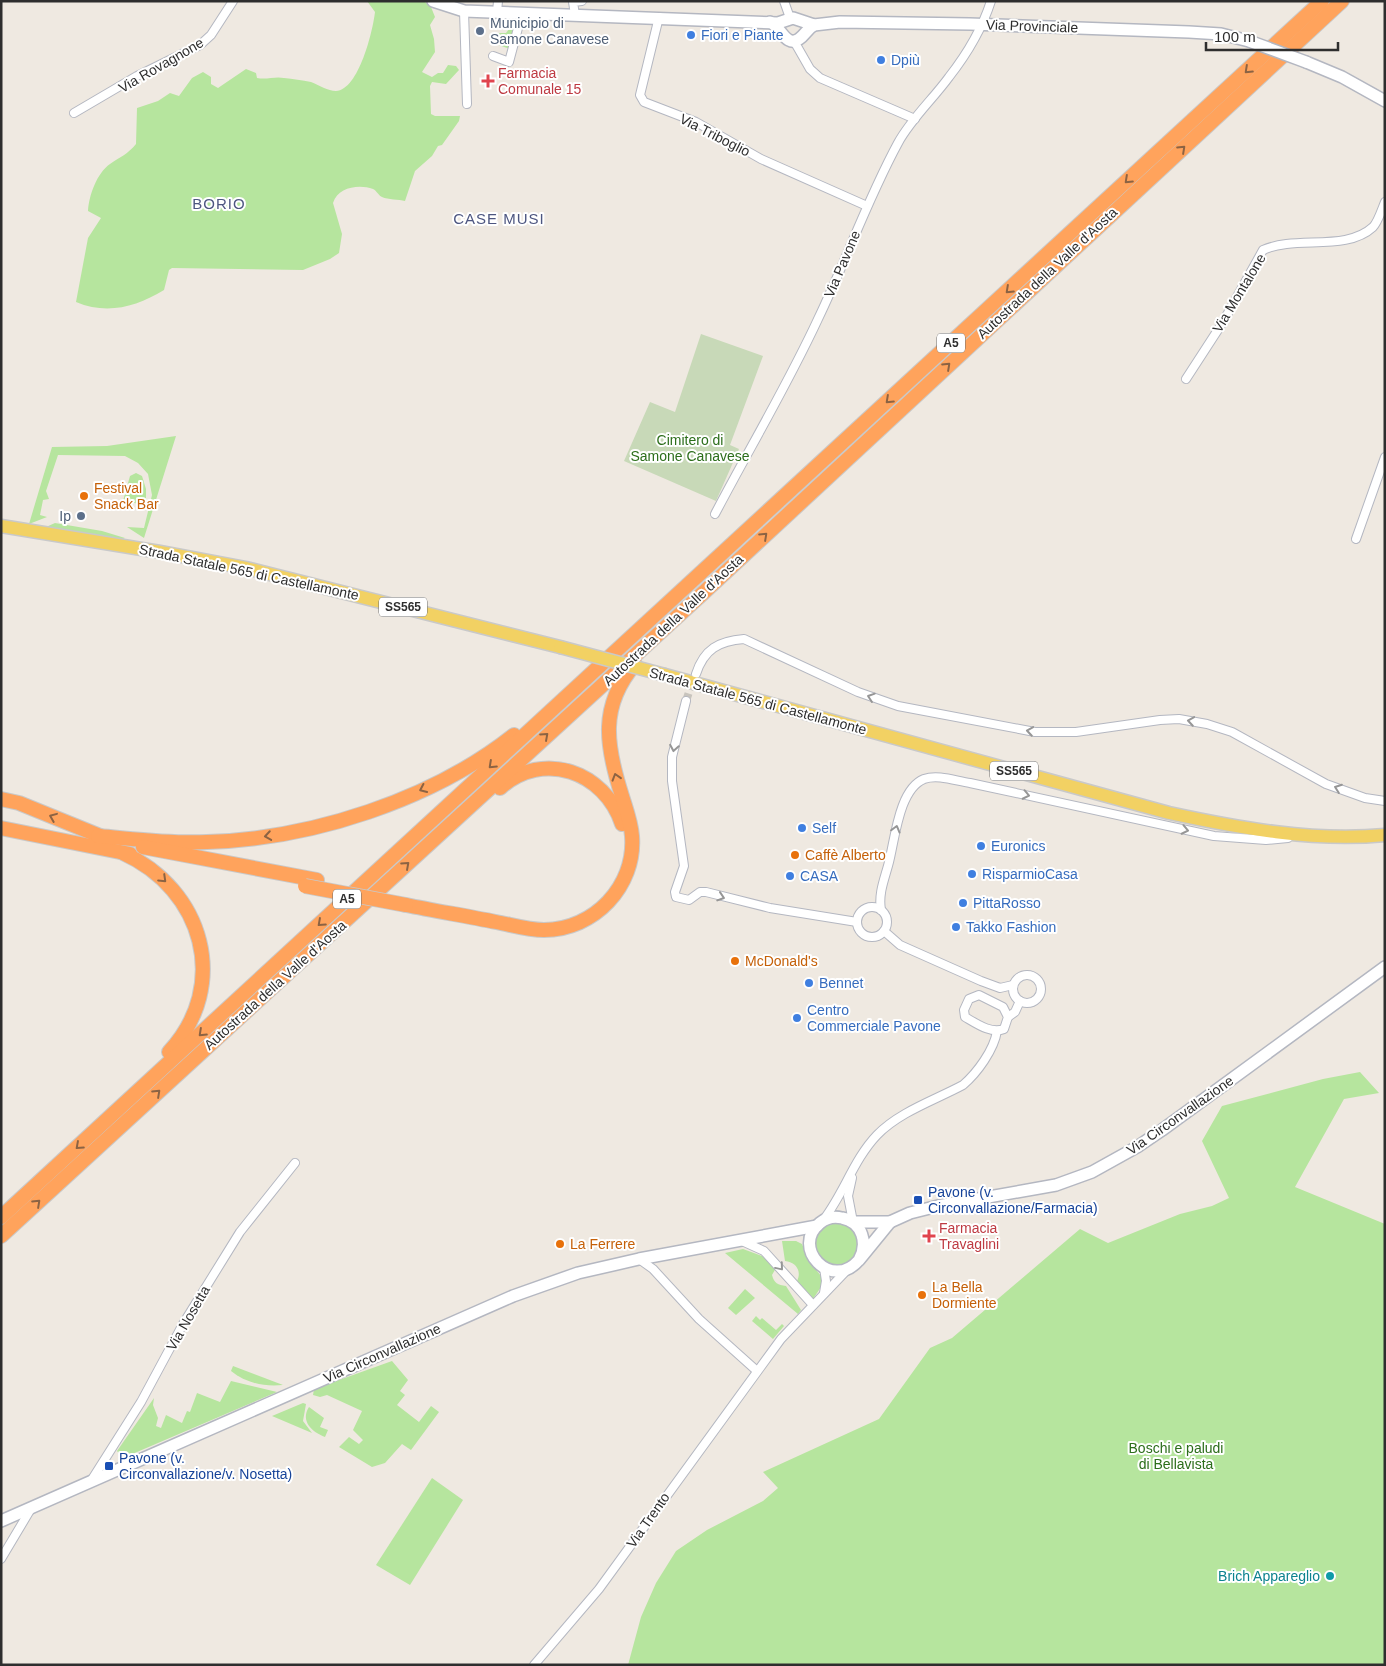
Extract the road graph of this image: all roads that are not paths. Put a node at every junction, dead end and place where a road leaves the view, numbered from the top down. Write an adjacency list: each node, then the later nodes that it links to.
1 (233, 1): 21 (street, Via Rovagnone)
2 (433, 1): 8 (main road, Via Provinciale)
3 (582, 1): 12 (street)
4 (784, 1): 14 (street)
5 (991, 1): 15 (street, Via Pavone)
6 (1322, 1): 33 (highway, Autostrada della Valle d'Aosta / A5, one-way to 33)
7 (1342, 1): 31 (highway, Autostrada della Valle d'Aosta / A5, one-way to 7)
8 (452, 4): 10 (main road, Via Provinciale)
9 (498, 7): 10 (main road, Via Provinciale); 11 (main road, Via Provinciale)
10 (464, 11): 20 (street)
11 (522, 13): 12 (main road, Via Provinciale); 18 (street)
12 (575, 15): 13 (main road, Via Provinciale)
13 (659, 17): 14 (main road, Via Provinciale); 24 (street, Via Triboglio)
14 (789, 23): 16 (main road, Via Provinciale); 17 (main road); 17 (main road, Via Provinciale)
15 (983, 24): 16 (main road, Via Provinciale); 19 (main road, Via Provinciale, bridge); 22 (street, Via Pavone)
16 (814, 25): 17 (main road)
17 (800, 40): 22 (street)
18 (493, 56)
19 (1385, 102)
20 (467, 104)
21 (74, 113)
22 (916, 119): 24 (street, Via Pavone)
23 (1385, 202): 25 (street, Via Montalone)
24 (867, 206): 28 (street, Via Pavone)
25 (1186, 379)
26 (1385, 457): 27 (street)
27 (1381, 475): 30 (street)
28 (716, 514)
29 (1, 526): 38 (main road, Strada Statale 565 di Castellamonte / SS565, bridge)
30 (1356, 539)
31 (703, 593): 42 (highway, Autostrada della Valle d'Aosta / A5, one-way to 31); 46 (highway, one-way to 31)
32 (696, 674): 36 (street, one-way to 32)
33 (580, 685): 40 (highway, one-way to 40); 55 (highway, Autostrada della Valle d'Aosta / A5, one-way to 55)
34 (686, 701): 48 (street, one-way to 48)
35 (1, 800): 40 (highway, one-way to 35)
36 (1385, 801)
37 (1, 828): 44 (highway)
38 (1310, 835): 41 (main road, Strada Statale 565 di Castellamonte / SS565); 47 (street, one-way to 38)
39 (1385, 835): 41 (main road, Strada Statale 565 di Castellamonte / SS565)
40 (98, 836): 45 (highway)
41 (1369, 837): 43 (main road, Strada Statale 565 di Castellamonte / SS565)
42 (432, 841): 46 (highway); 63 (highway, Autostrada della Valle d'Aosta / A5, one-way to 42)
43 (1385, 842)
44 (122, 853): 45 (highway); 55 (highway, one-way to 55)
45 (311, 883): 46 (highway, bridge)
46 (411, 902)
47 (881, 910): 48 (street); 49 (street)
48 (857, 922): 49 (street)
49 (884, 931): 51 (street)
50 (1385, 967): 60 (main road, Via Circonvallazione)
51 (1013, 985): 52 (street); 52 (street)
52 (1020, 1001): 53 (street)
53 (1008, 1017): 54 (street); 54 (street)
54 (998, 1032): 57 (street)
55 (115, 1113): 58 (highway, Autostrada della Valle d'Aosta / A5, one-way to 58)
56 (295, 1162): 73 (street, Via Nosetta)
57 (858, 1164): 59 (street); 61 (street)
58 (1, 1217)
59 (853, 1222): 60 (main road, Via Circonvallazione); 61 (main road, Via Circonvallazione); 67 (main road)
60 (890, 1222): 67 (main road, Via Circonvallazione)
61 (820, 1223): 62 (main road, Via Circonvallazione); 65 (main road)
62 (777, 1234): 64 (main road, Via Circonvallazione); 65 (main road, Via Circonvallazione)
63 (1, 1236)
64 (741, 1240): 66 (main road, Via Circonvallazione); 71 (street, one-way to 71)
65 (810, 1247): 68 (main road, Via Circonvallazione)
66 (639, 1259): 72 (street); 73 (main road, Via Circonvallazione)
67 (859, 1260): 69 (main road, Via Circonvallazione)
68 (824, 1268): 69 (main road); 70 (street)
69 (848, 1269): 70 (street, Via Trento)
70 (823, 1295): 71 (street, Via Trento)
71 (813, 1306): 72 (street, Via Trento)
72 (757, 1371): 77 (street, Via Trento)
73 (91, 1481): 74 (main road, Via Circonvallazione)
74 (32, 1507): 75 (main road, Via Circonvallazione); 76 (street)
75 (1, 1521)
76 (1, 1559)
77 (534, 1665)

